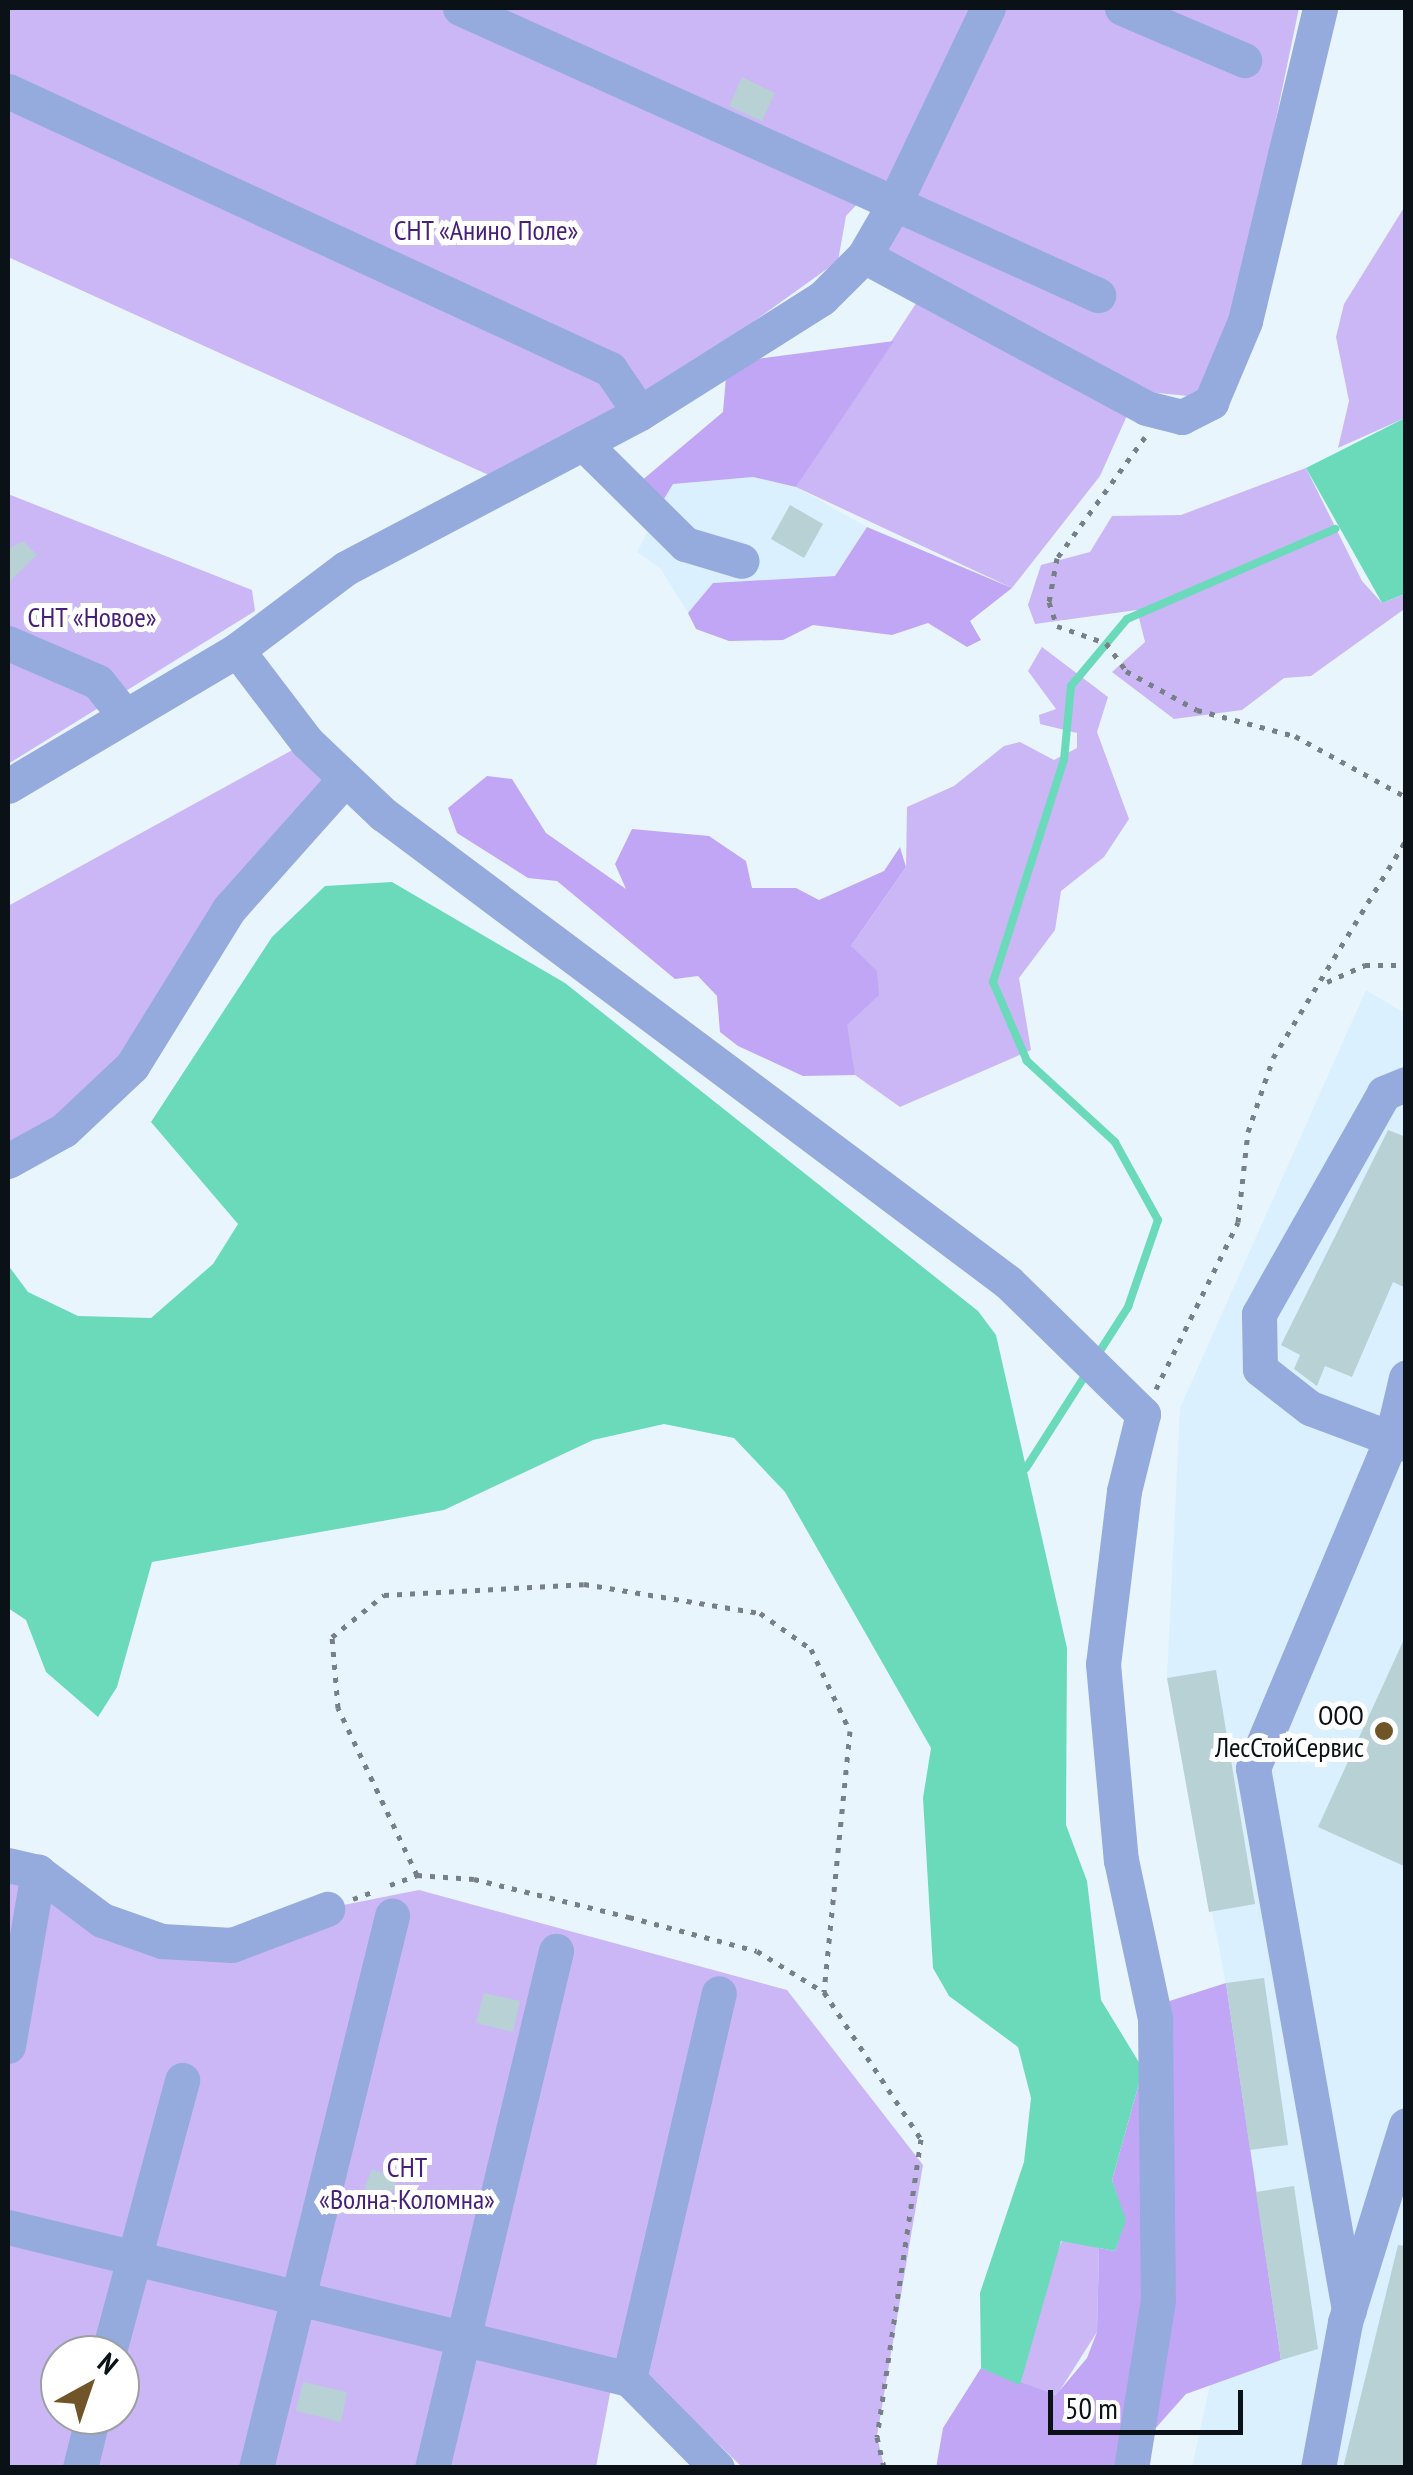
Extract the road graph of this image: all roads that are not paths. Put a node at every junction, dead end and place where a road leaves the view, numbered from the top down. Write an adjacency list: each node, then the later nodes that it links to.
1 (460, 8): 7 (street)
2 (988, 8): 7 (street)
3 (1122, 8): 5 (street)
4 (1320, 8): 8 (street)
5 (1244, 60)
6 (8, 91): 10 (street)
7 (893, 206): 8 (street); 9 (street)
8 (864, 256): 10 (street)
9 (1098, 296)
10 (640, 413): 11 (street)
11 (583, 443): 12 (street); 14 (street)
12 (742, 561)
13 (8, 643): 15 (street)
14 (237, 650): 15 (street); 16 (street)
15 (125, 716): 17 (street)
16 (344, 780): 19 (street); 42 (street)
17 (8, 786)
18 (1406, 1084): 21 (street)
19 (8, 1161)
20 (1406, 1378): 21 (street)
21 (1399, 1441): 33 (street)
22 (23, 1868): 23 (street); 27 (street)
23 (326, 1909)
24 (392, 1916): 32 (street)
25 (556, 1952): 35 (street)
26 (718, 1993): 36 (street)
27 (8, 2046)
28 (182, 2080): 31 (street)
29 (1406, 2126): 33 (street)
30 (8, 2227): 31 (street)
31 (132, 2258): 32 (street); 34 (street)
32 (298, 2297): 35 (street); 39 (street)
33 (1349, 2310): 43 (street)
34 (113, 2335)
35 (463, 2336): 36 (street); 40 (street)
36 (628, 2379): 41 (street)
37 (88, 2435): 38 (street)
38 (80, 2468)
39 (256, 2468)
40 (432, 2468)
41 (717, 2468)
42 (1132, 2468)
43 (1318, 2468)

